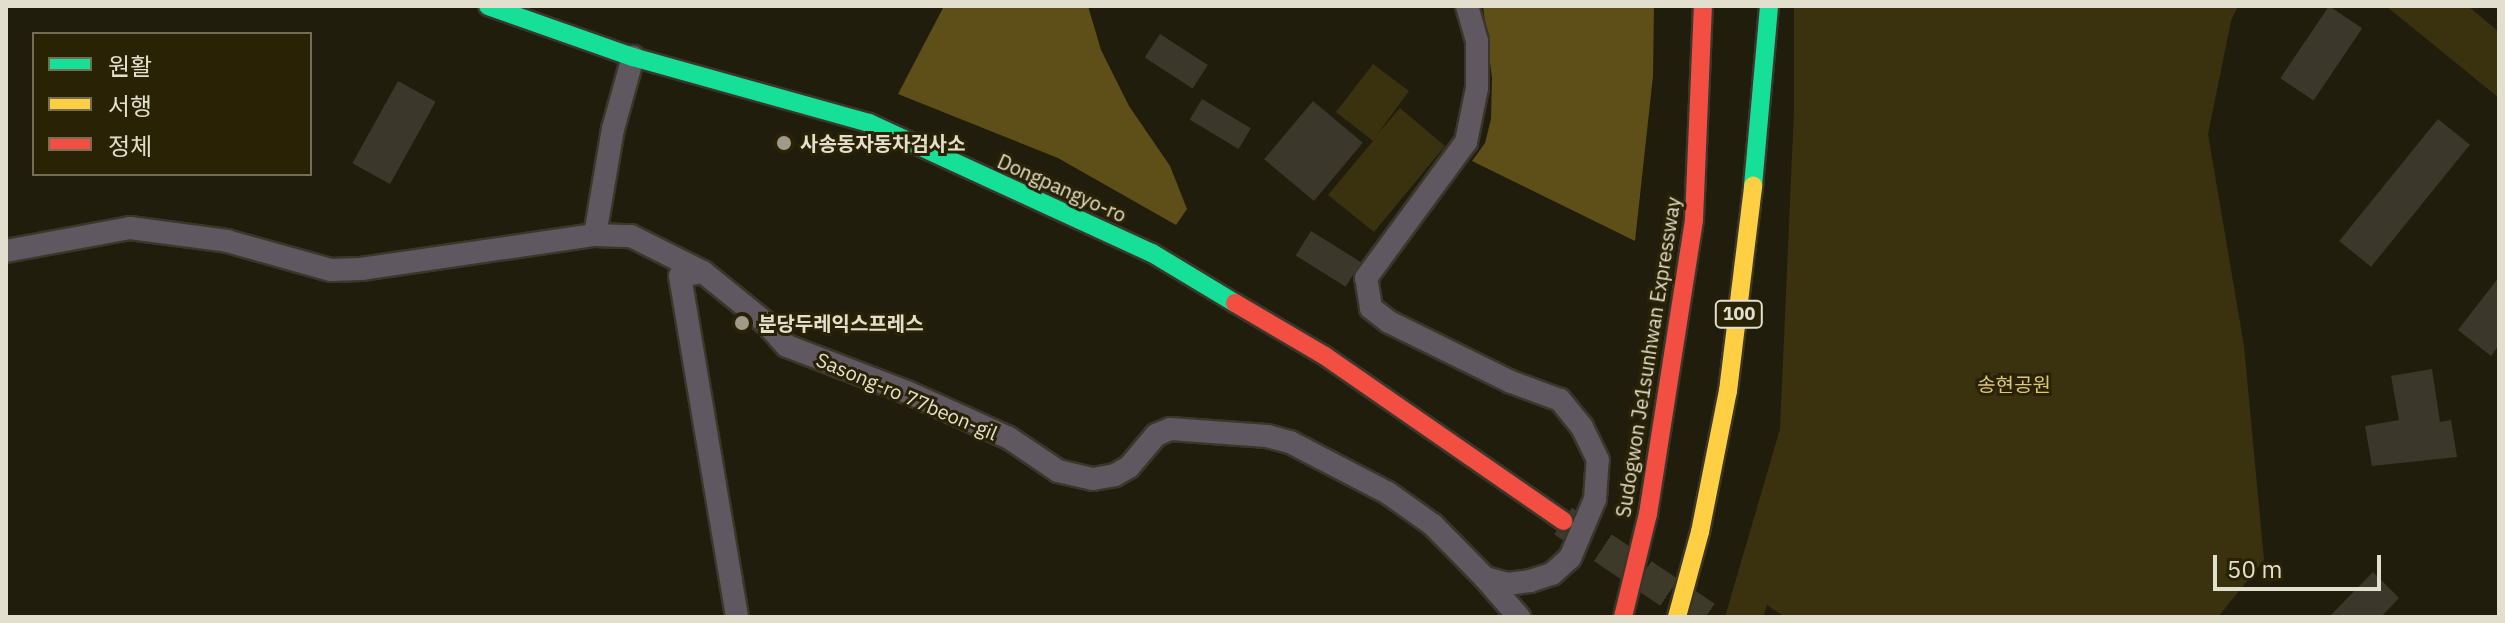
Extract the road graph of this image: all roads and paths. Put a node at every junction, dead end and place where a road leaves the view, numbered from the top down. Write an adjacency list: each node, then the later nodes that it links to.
1 (488, 6): 5 (main road, Dongpangyo-ro)
2 (1467, 6): 10 (street)
3 (1703, 6): 13 (main road, Sudogwon Je1sunhwan Expressway)
4 (1769, 6): 14 (main road, 100)
5 (633, 57): 6 (street); 9 (main road, Dongpangyo-ro)
6 (595, 235): 7 (street, Sasong-ro 77beon-gil); 8 (street, Sasong-ro 77beon-gil)
7 (6, 251)
8 (703, 272): 10 (street, Sasong-ro 77beon-gil); 11 (street)
9 (1563, 521)
10 (1485, 578): 12 (street, Sasong-ro 77beon-gil)
11 (737, 617)
12 (1519, 617)
13 (1623, 617)
14 (1677, 617)

